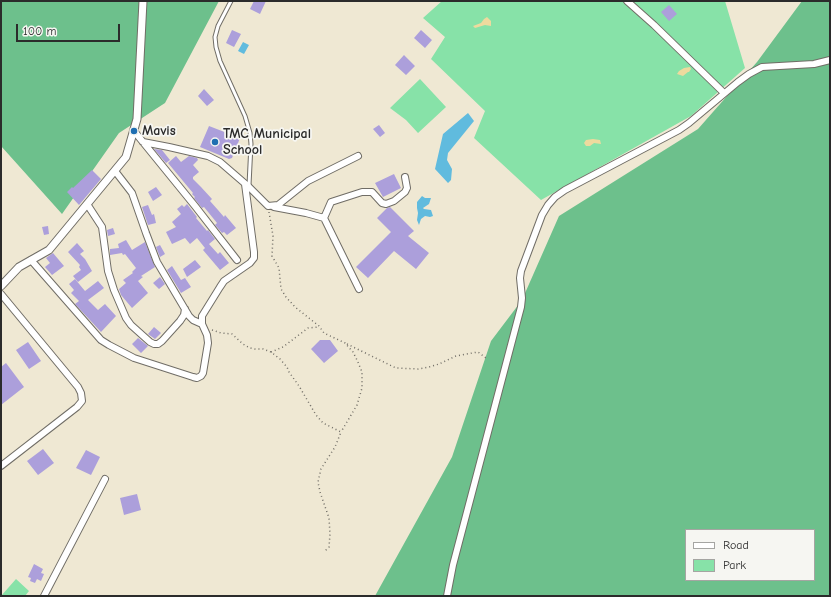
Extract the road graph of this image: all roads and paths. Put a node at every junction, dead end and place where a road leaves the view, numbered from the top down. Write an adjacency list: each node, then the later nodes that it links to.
1 (143, 1): 6 (street)
2 (232, 1): 11 (lane)
3 (627, 1): 5 (street)
4 (830, 60): 5 (street)
5 (724, 93): 31 (street)
6 (134, 130): 7 (street); 9 (street)
7 (143, 142): 11 (street); 16 (street)
8 (358, 156): 13 (street)
9 (115, 171): 12 (street); 20 (street)
10 (405, 177): 14 (street)
11 (247, 185): 13 (street); 21 (street)
12 (88, 204): 15 (street); 20 (street)
13 (268, 206): 14 (street); 22 (path)
14 (324, 218): 18 (street)
15 (31, 260): 17 (street); 21 (street)
16 (237, 260)
17 (1, 286)
18 (359, 289)
19 (1, 294): 27 (street)
20 (185, 309): 21 (street)
21 (202, 324): 24 (path)
22 (319, 326): 23 (path); 24 (path)
23 (345, 343): 25 (path); 26 (path)
24 (271, 352): 26 (path)
25 (486, 358)
26 (341, 432): 29 (path)
27 (1, 466)
28 (105, 479): 30 (street)
29 (324, 552)
30 (44, 596)
31 (447, 596)

